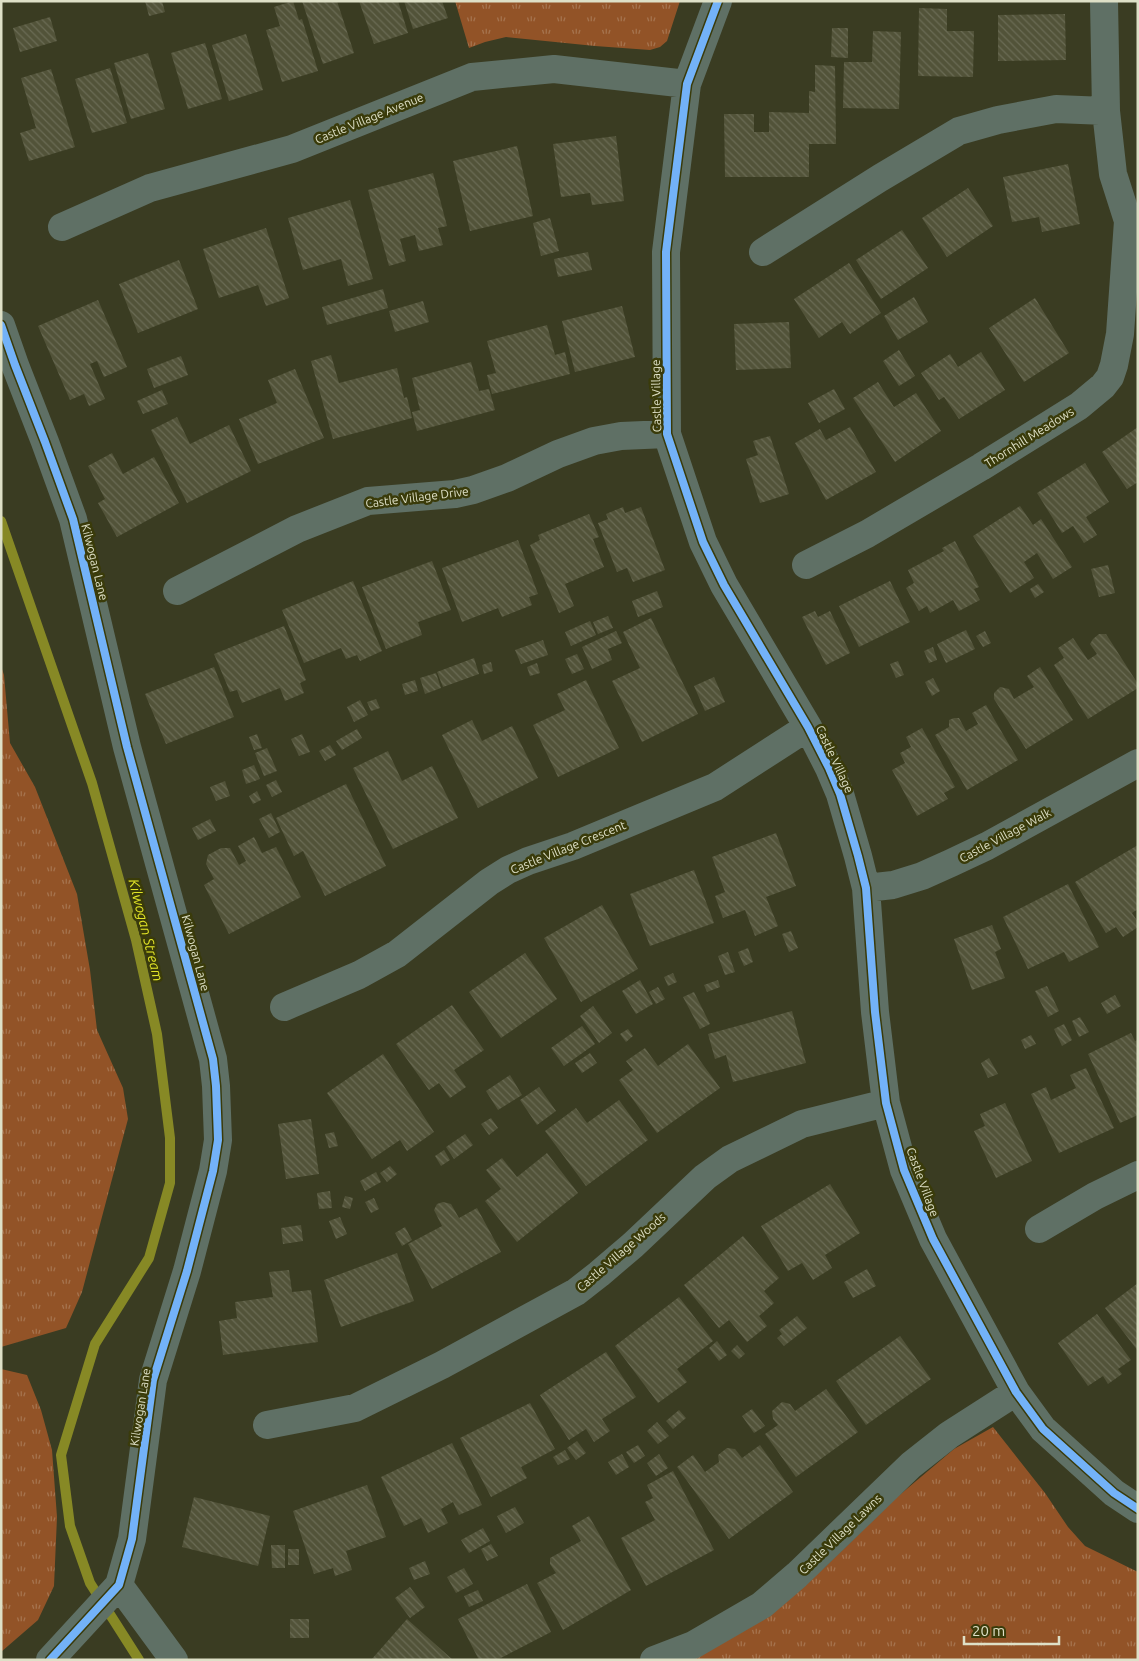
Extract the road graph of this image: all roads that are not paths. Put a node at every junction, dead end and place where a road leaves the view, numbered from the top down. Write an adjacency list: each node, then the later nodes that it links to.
1 (718, 1): 3 (street, Castle Village)
2 (1104, 1): 4 (street, Thornhill Meadows)
3 (687, 84): 6 (street, Castle Village Avenue); 9 (street, Castle Village)
4 (1106, 111): 5 (street, Thornhill Meadows); 7 (street)
5 (1133, 222): 10 (street, Thornhill Meadows)
6 (62, 227)
7 (763, 252)
8 (1, 325): 22 (street, Kilwogan Lane)
9 (667, 434): 11 (street, Castle Village Drive); 12 (street, Castle Village)
10 (806, 565)
11 (177, 591)
12 (808, 727): 14 (street, Castle Village); 15 (street, Castle Village Crescent)
13 (1138, 763): 14 (street, Castle Village Walk)
14 (866, 888): 16 (street, Castle Village)
15 (284, 1007)
16 (886, 1103): 19 (street, Castle Village); 20 (street, Castle Village Woods)
17 (1138, 1175): 18 (street)
18 (1039, 1229)
19 (1016, 1392): 21 (street, Castle Village); 25 (street, Castle Village Lawns)
20 (267, 1424)
21 (1138, 1509)
22 (114, 1590): 23 (street); 24 (street)
23 (50, 1660)
24 (174, 1660)
25 (654, 1660)

